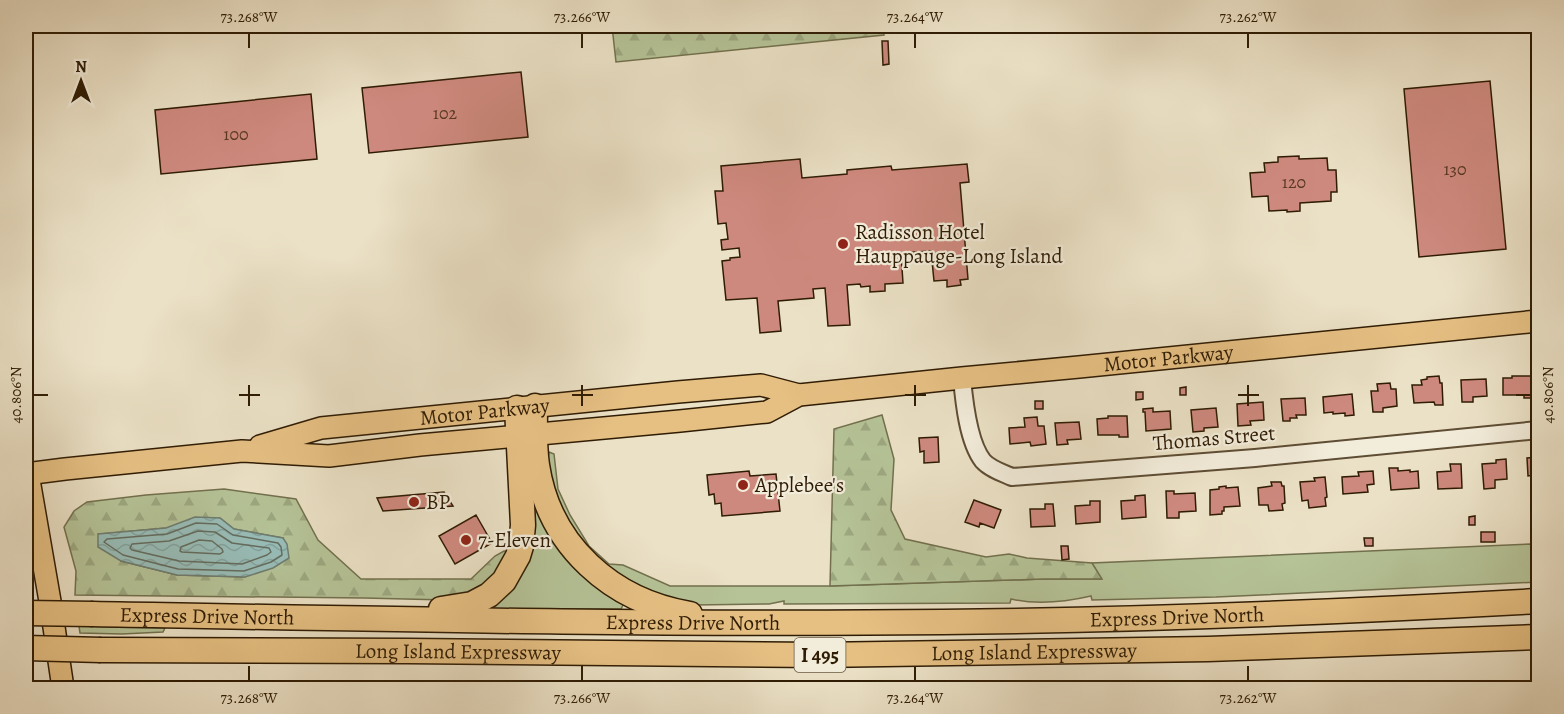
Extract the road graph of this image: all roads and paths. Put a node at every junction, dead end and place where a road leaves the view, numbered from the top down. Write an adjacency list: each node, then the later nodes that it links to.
1 (1539, 321): 2 (main road, Motor Parkway)
2 (962, 378): 3 (main road, Motor Parkway); 5 (street, Thomas Street)
3 (799, 395): 4 (main road, Motor Parkway); 6 (main road, Motor Parkway)
4 (526, 407): 6 (highway); 7 (main road, Motor Parkway)
5 (1539, 430)
6 (527, 435): 7 (main road, Motor Parkway); 11 (highway); 12 (highway)
7 (242, 451): 8 (main road, Motor Parkway)
8 (26, 471): 15 (main road)
9 (1539, 601): 12 (highway, Express Drive North)
10 (26, 613): 11 (highway, Express Drive North, bridge)
11 (358, 619): 12 (highway, Express Drive North)
12 (747, 623)
13 (1539, 637): 14 (highway, Long Island Expressway / I 495, bridge)
14 (26, 648)
15 (63, 688)

